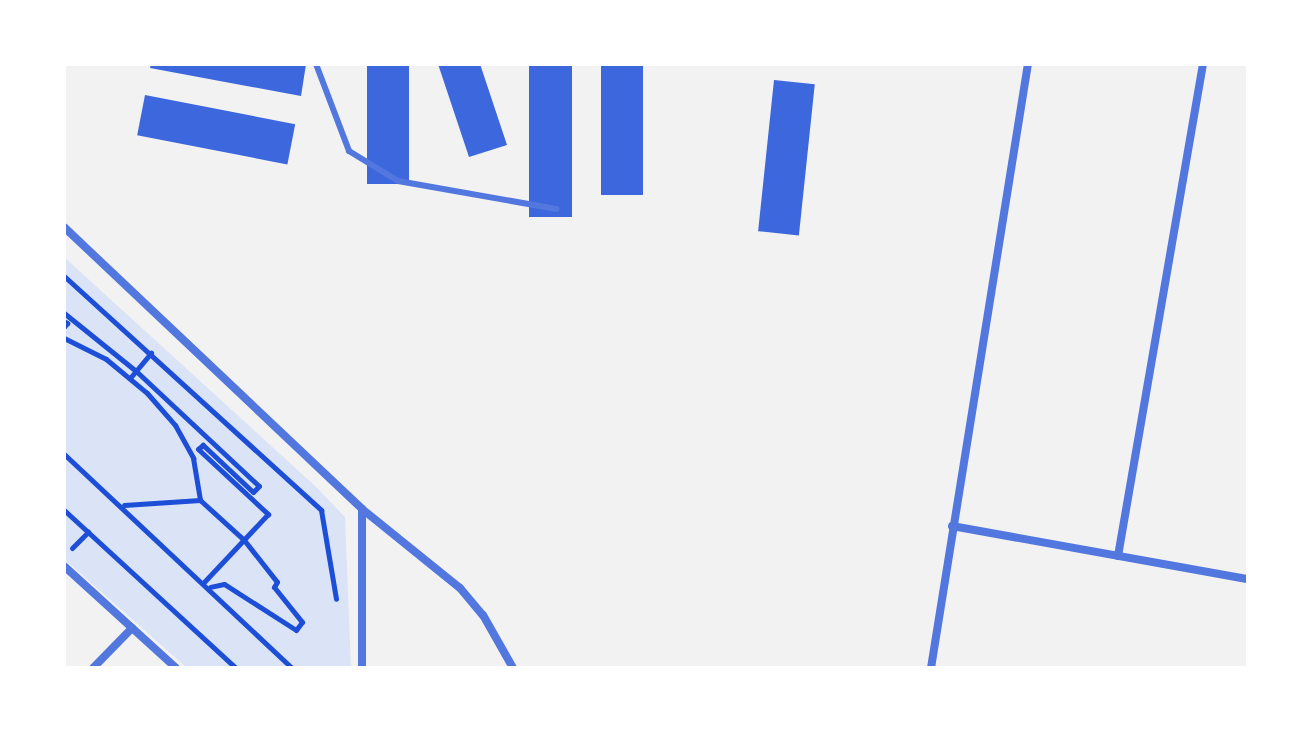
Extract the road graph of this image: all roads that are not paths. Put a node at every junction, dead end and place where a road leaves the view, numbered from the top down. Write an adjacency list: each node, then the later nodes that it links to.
1 (316, 64): 4 (lane)
2 (1028, 64): 7 (street)
3 (1203, 64): 8 (street)
4 (557, 209)
5 (64, 227): 6 (street)
6 (362, 509): 14 (street); 15 (street)
7 (952, 526): 8 (street); 16 (street)
8 (1118, 556): 10 (street)
9 (64, 566): 11 (street)
10 (1248, 579)
11 (132, 628): 12 (street); 13 (street)
12 (93, 668)
13 (176, 668)
14 (362, 668)
15 (513, 668)
16 (931, 668)

